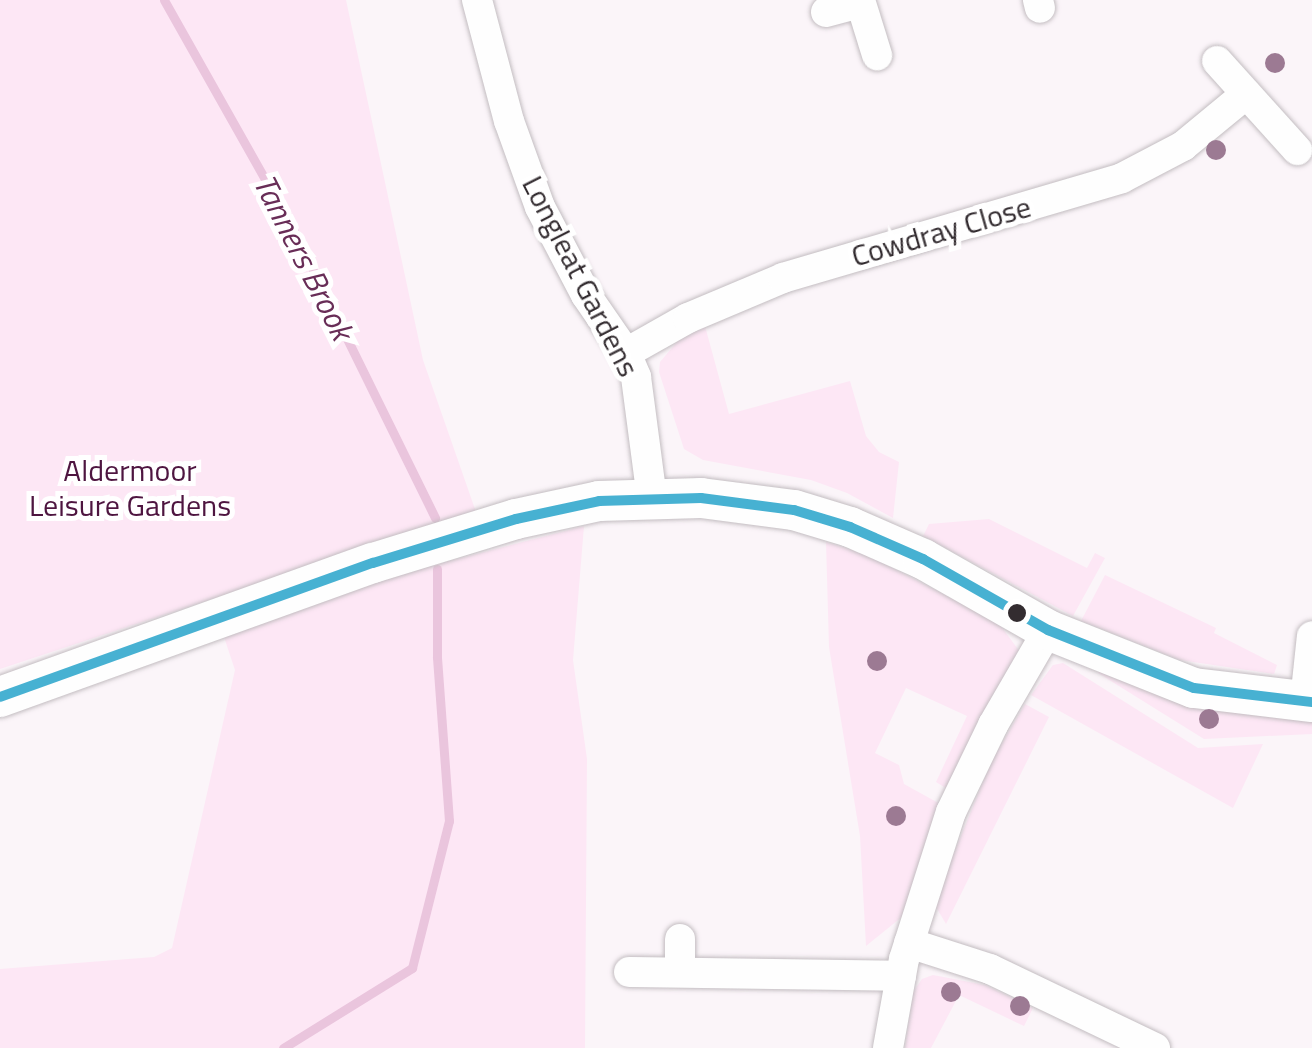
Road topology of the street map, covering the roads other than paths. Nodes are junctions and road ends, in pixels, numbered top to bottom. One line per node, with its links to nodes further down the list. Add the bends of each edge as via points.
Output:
1 (477, 0): 8 (street, Longleat Gardens, via 540,207 586,295)
2 (860, 2): 3 (street); 4 (street)
3 (826, 12)
4 (877, 55)
5 (1216, 61): 6 (street)
6 (1246, 94): 7 (street); 8 (street, Cowdray Close, via 1183,146 1122,178 783,278)
7 (1297, 150)
8 (626, 352): 9 (street, Longleat Gardens, via 642,401)
9 (652, 498): 10 (street, via 725,498 850,528 923,559); 12 (street, via 599,501 444,541)
10 (1048, 630): 13 (street, via 1194,688); 15 (street, via 951,812)
11 (1312, 636): 13 (street)
12 (0, 697)
13 (1308, 702)
14 (680, 939): 17 (street)
15 (909, 943): 18 (street); 20 (street, via 990,969)
16 (629, 972): 17 (street)
17 (680, 972): 18 (street)
18 (901, 976): 19 (street)
19 (888, 1048)
20 (1155, 1048)

